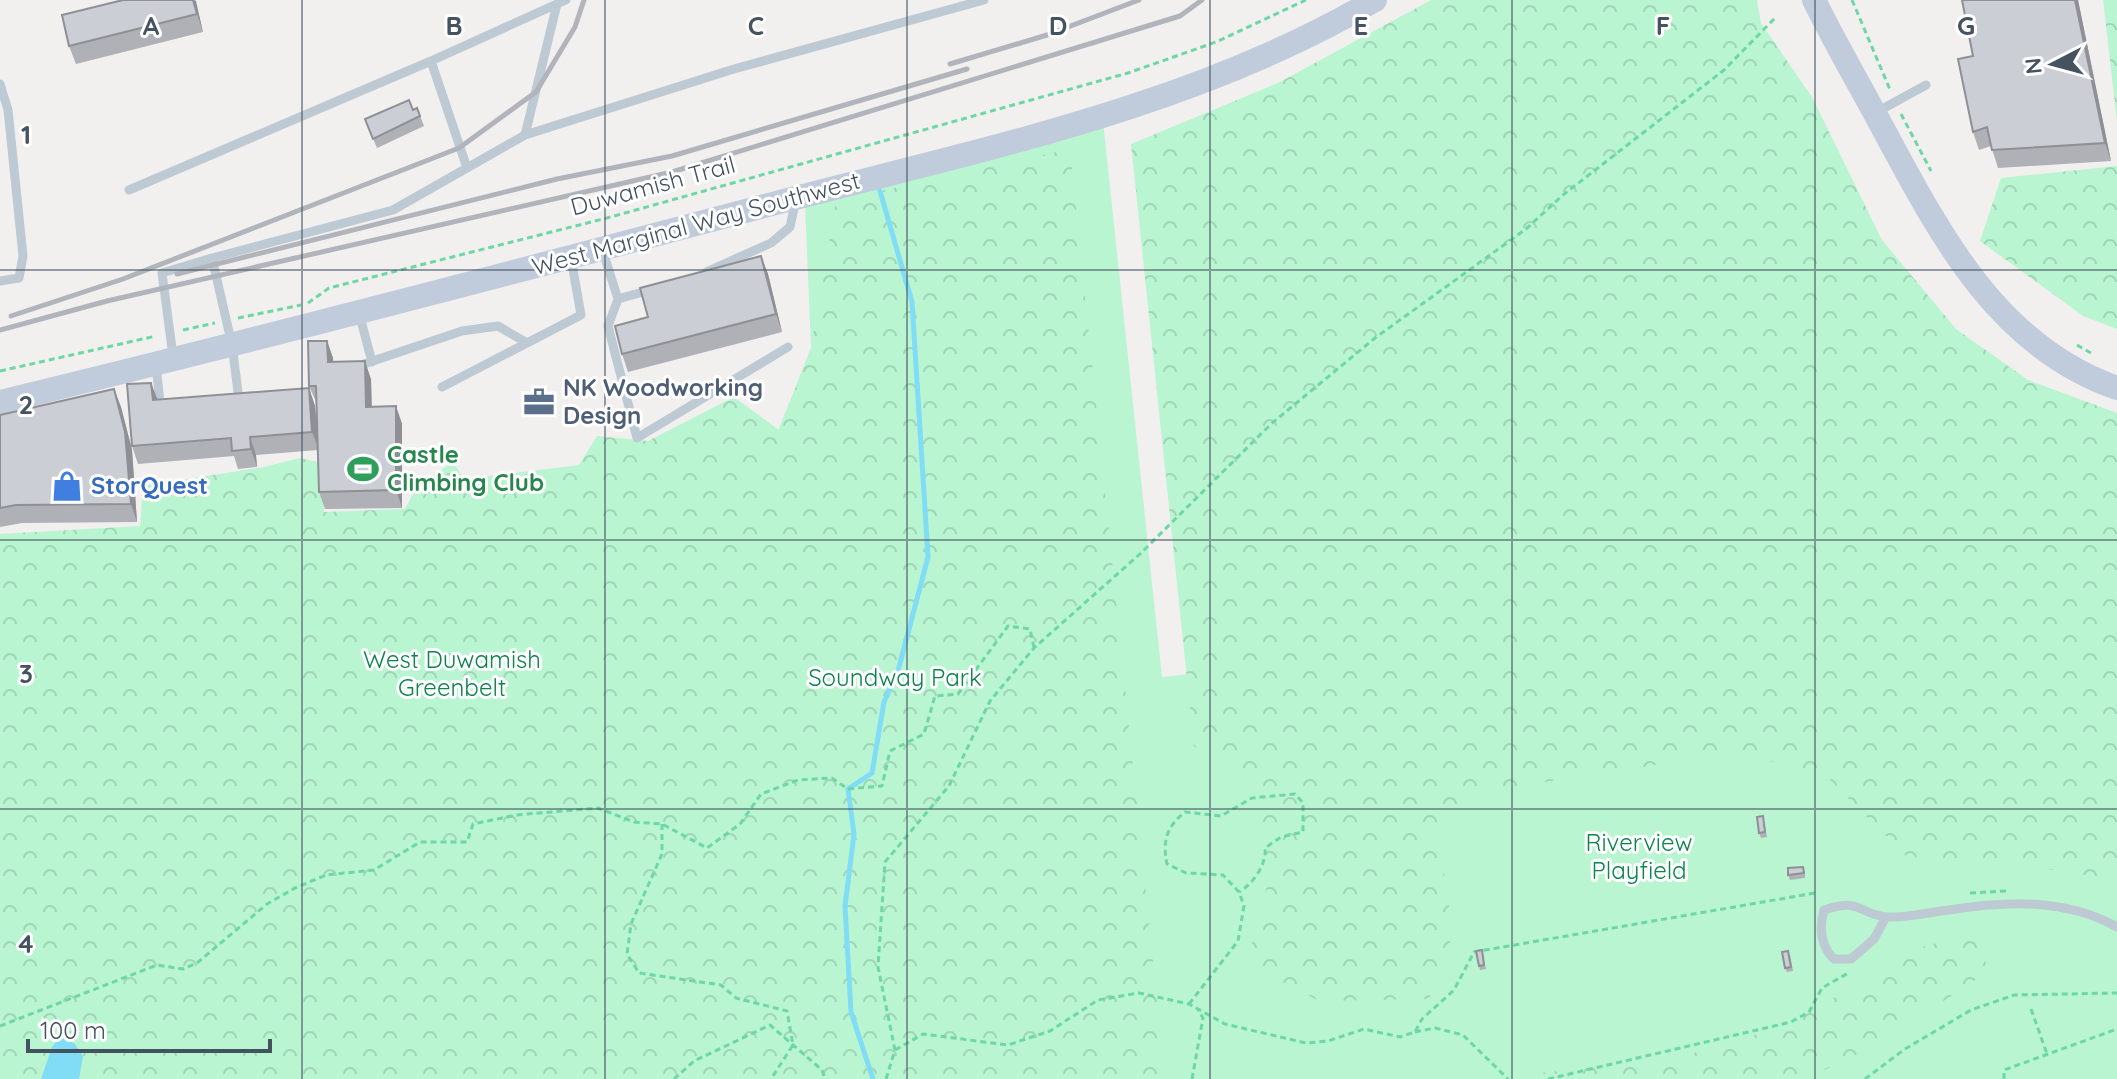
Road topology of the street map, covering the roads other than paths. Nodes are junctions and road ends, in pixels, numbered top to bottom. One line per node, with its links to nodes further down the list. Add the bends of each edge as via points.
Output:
1 (984, 0): 9 (lane, via 734,69)
2 (1375, 0): 12 (main road, West Marginal Way Southwest, via 1274,53 1126,107)
3 (1814, 0): 8 (main road)
4 (561, 2): 5 (lane); 9 (lane)
5 (431, 61): 10 (lane); 11 (lane)
6 (0, 84): 17 (lane, via 8,110 23,256 19,278)
7 (1926, 85): 8 (lane)
8 (1885, 107): 28 (main road, via 1937,230 1977,286 2048,353)
9 (525, 135): 10 (lane)
10 (467, 168): 14 (lane, via 393,210)
11 (129, 190)
12 (796, 197): 13 (main road, West Marginal Way Southwest); 16 (lane, via 790,227 771,243)
13 (602, 248): 15 (main road, West Marginal Way Southwest); 19 (lane)
14 (212, 258): 22 (lane); 24 (lane, via 162,273 169,333)
15 (571, 258): 20 (main road, West Marginal Way Southwest); 21 (lane, via 581,315)
16 (692, 277)
17 (0, 281)
18 (655, 288): 19 (lane)
19 (618, 299): 23 (lane, via 608,326 637,438)
20 (359, 313): 22 (main road, West Marginal Way Southwest); 25 (lane)
21 (527, 343): 25 (lane, via 498,326 462,331); 27 (lane)
22 (232, 345): 24 (main road, West Marginal Way Southwest); 29 (lane)
23 (788, 347)
24 (165, 362): 30 (main road, West Marginal Way Southwest); 31 (lane)
25 (372, 362): 26 (lane)
26 (344, 371)
27 (442, 387)
28 (2117, 388)
29 (238, 392)
30 (0, 402)
31 (160, 402)
32 (1886, 917): 32 (lane, via 1847,903 1824,910 1819,926 1826,951 1834,959 1851,959 1874,939); 33 (lane, via 1994,903 2038,903)
33 (2117, 927)

